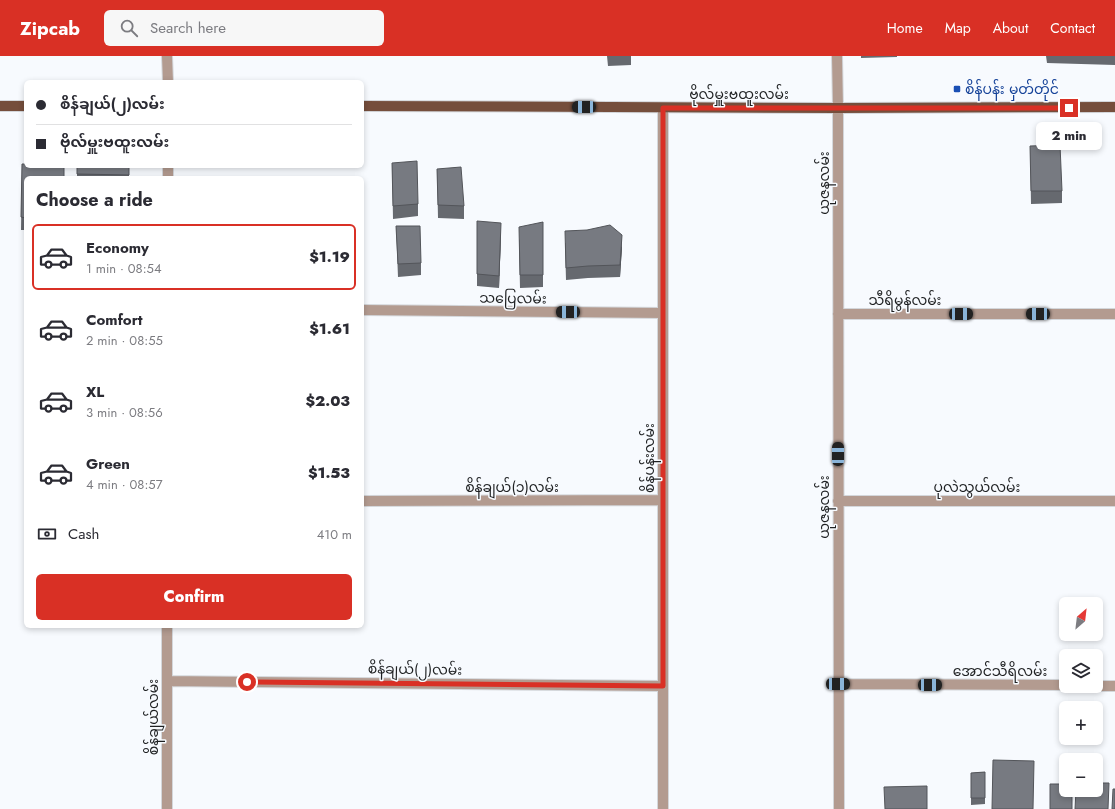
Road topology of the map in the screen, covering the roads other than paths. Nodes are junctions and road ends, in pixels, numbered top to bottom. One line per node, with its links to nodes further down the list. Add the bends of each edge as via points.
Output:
1 (167, 56): 3 (street)
2 (837, 56): 9 (street, ယုဇနလမ်း)
3 (168, 80)
4 (0, 106): 5 (main road)
5 (24, 106)
6 (364, 106): 8 (main road, ဗိုလ်မှူးဗထူးလမ်း)
7 (1115, 107): 9 (main road, ဗိုလ်မှူးဗထူးလမ်း)
8 (663, 108): 9 (main road, ဗိုလ်မှူးဗထူးလမ်း); 11 (street, စိန်ပန်းလမ်း)
9 (838, 108): 12 (street, ယုဇနလမ်း)
10 (364, 310): 11 (street, သပြေလမ်း)
11 (663, 313): 14 (street, စိန်ပန်းလမ်း)
12 (838, 314): 13 (street, သီရိမွန်လမ်း); 16 (street, ယုဇနလမ်း)
13 (1115, 314)
14 (663, 500): 15 (street, စိန်ချယ်(၁)လမ်း); 22 (street, စိန်ပန်းလမ်း)
15 (364, 501)
16 (838, 501): 17 (street, ပုလဲသွယ်လမ်း); 20 (street, ယုဇနလမ်း)
17 (1115, 501)
18 (167, 628): 19 (street, စိန်ချယ်လမ်း)
19 (167, 681): 22 (street, စိန်ချယ်(၂)လမ်း); 25 (street, စိန်ချယ်လမ်း)
20 (838, 684): 21 (street, အောင်သီရိလမ်း); 27 (street, ယုဇနလမ်း)
21 (1059, 685)
22 (663, 686): 26 (street, စိန်ပန်းလမ်း)
23 (1103, 686): 24 (street)
24 (1115, 686)
25 (167, 809)
26 (663, 809)
27 (839, 809)

